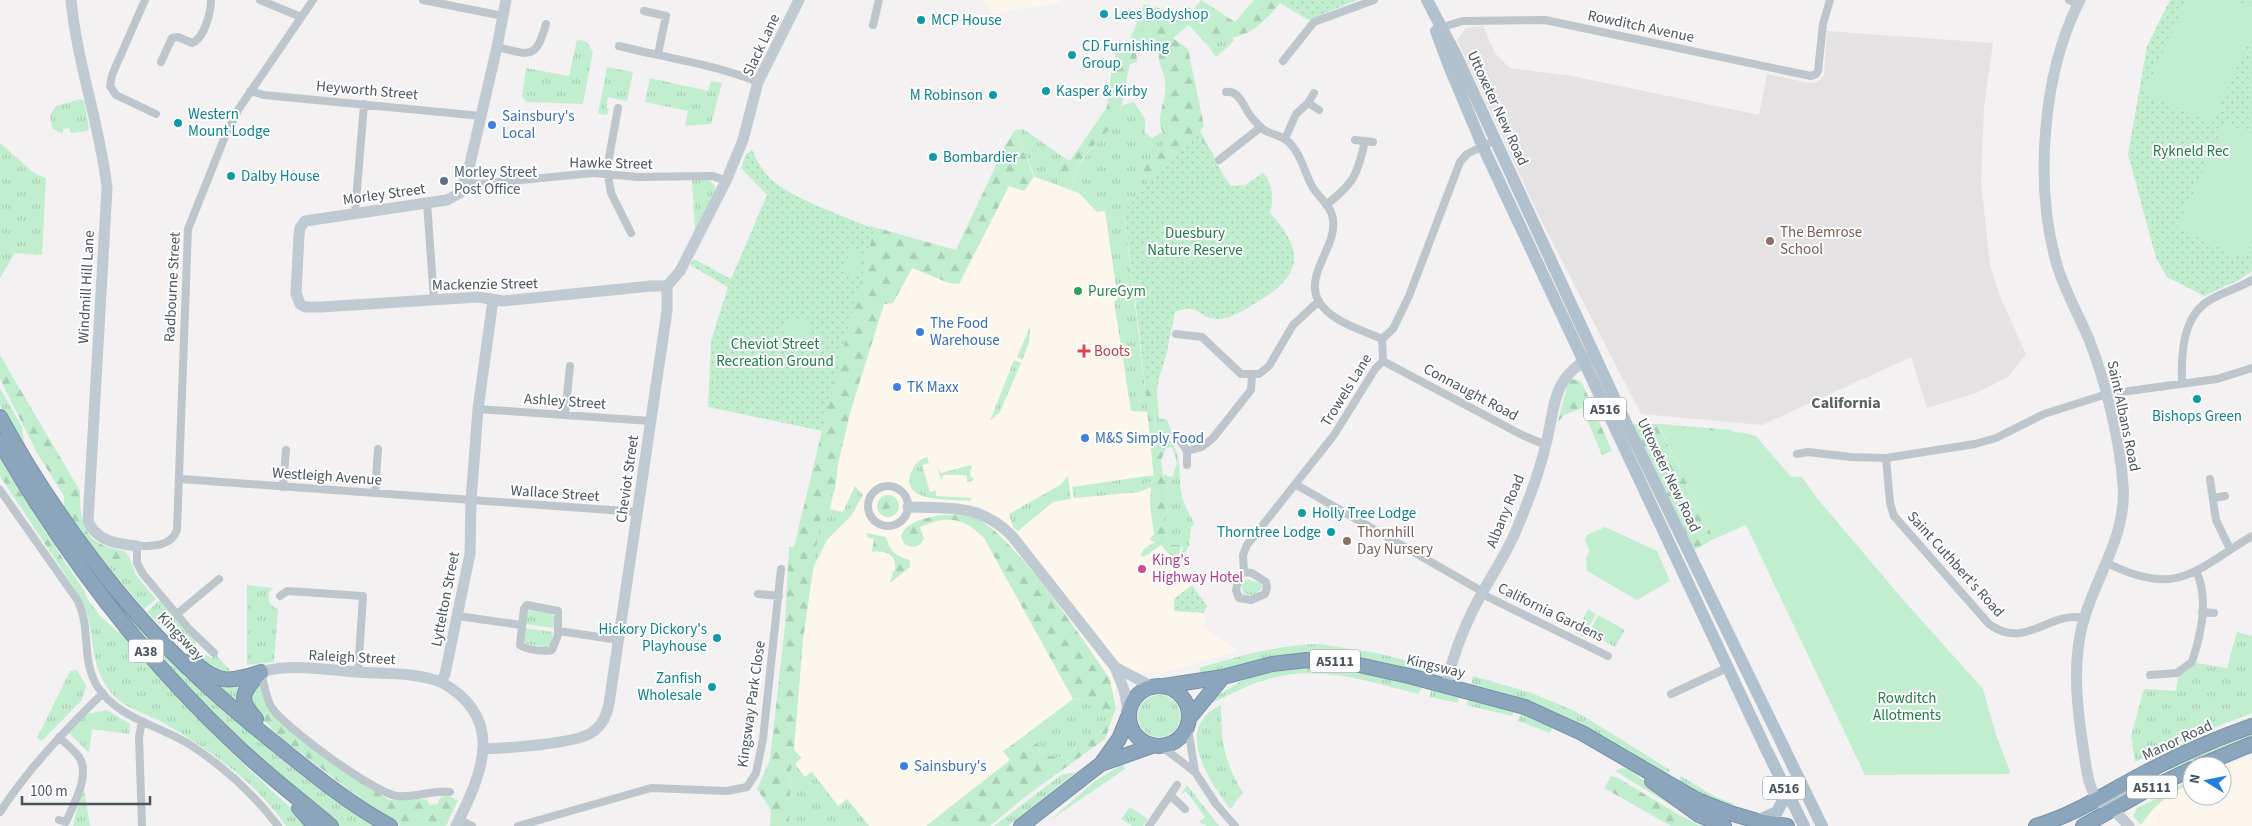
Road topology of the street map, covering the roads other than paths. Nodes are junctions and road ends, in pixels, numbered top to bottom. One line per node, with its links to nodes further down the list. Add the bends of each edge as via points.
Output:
1 (71, 0): 89 (street, Windmill Hill Lane, via 107,188 88,521 100,537)
2 (145, 0): 33 (street, via 110,86 116,95)
3 (211, 0): 24 (street, via 210,11 198,39 192,43 172,38)
4 (260, 0): 16 (street)
5 (313, 0): 16 (street, Radbourne Street)
6 (422, 0): 15 (street)
7 (506, 0): 15 (street, Morley Street)
8 (799, 0): 25 (street, Slack Lane)
9 (879, 0): 18 (street)
10 (1374, 0): 23 (street, via 1314,22)
11 (1427, 0): 19 (main road, Uttoxeter New Road / A516)
12 (1830, 0): 19 (street, Rowditch Avenue, via 1823,24 1818,71 1811,76 1545,20 1463,21)
13 (2076, 2): 63 (street, Saint Albans Road, via 2051,89 2045,149 2047,208 2058,266)
14 (644, 11): 22 (street, via 666,16)
15 (503, 16): 21 (street, Morley Street)
16 (301, 18): 26 (street, Radbourne Street)
17 (546, 24): 21 (street, via 539,45 532,52)
18 (873, 25)
19 (1439, 28): 38 (main road, Uttoxeter New Road / A516); 39 (main road, Uttoxeter New Road / A516, via 1449,66)
20 (619, 46): 22 (street)
21 (498, 47): 34 (street, Morley Street)
22 (658, 54): 25 (street, via 727,70)
23 (1283, 61)
24 (161, 62)
25 (758, 82): 42 (street, Slack Lane, via 745,133)
26 (250, 91): 30 (street, Heyworth Street); 77 (street, Radbourne Street, via 224,139 187,235)
27 (1226, 92): 35 (street, via 1232,91 1238,96)
28 (1314, 93): 29 (street)
29 (1308, 103): 32 (street); 36 (street, via 1296,114)
30 (364, 104): 34 (street, Heyworth Street); 46 (street)
31 (618, 108): 41 (street)
32 (1319, 110)
33 (156, 114)
34 (481, 116): 43 (street, Morley Street)
35 (1261, 127): 36 (street); 40 (street)
36 (1285, 138): 45 (street, via 1296,151 1312,186)
37 (1355, 140): 45 (street, via 1369,142 1354,178 1346,190)
38 (1495, 140): 39 (street, Trowels Lane); 56 (main road, Uttoxeter New Road / A516)
39 (1483, 147): 55 (street, Trowels Lane, via 1467,154 1460,162 1409,296 1393,330); 58 (main road, Uttoxeter New Road / A516)
40 (1219, 160)
41 (608, 174): 42 (street, Hawke Street, via 713,176); 43 (street, Hawke Street, via 479,184); 47 (street, via 614,199)
42 (726, 181): 49 (street, via 686,259)
43 (465, 182): 44 (street, Morley Street, via 460,193 452,199)
44 (427, 203): 46 (street, Morley Street); 50 (street)
45 (1326, 205): 52 (street, via 1333,215 1334,226 1316,280)
46 (355, 213): 53 (street, Morley Street, via 306,221 300,228 296,292)
47 (631, 234)
48 (2252, 280): 62 (street, via 2211,299 2196,312 2184,343)
49 (667, 286): 51 (street, Mackenzie Street); 67 (street, Cheviot Street, via 667,311)
50 (434, 300): 51 (street, Mackenzie Street, via 478,297); 53 (street, Mackenzie Street)
51 (493, 300): 64 (street, Lyttelton Street)
52 (1319, 301): 55 (street, via 1332,314); 61 (street, via 1293,325 1264,371)
53 (302, 306)
54 (1176, 334): 61 (street, via 1202,337 1235,370)
55 (1382, 339): 57 (street, Trowels Lane)
56 (1594, 356): 58 (street, Albany Road); 166 (main road, Uttoxeter New Road / A516)
57 (1383, 362): 70 (street, Connaught Road); 79 (street, Trowels Lane, via 1375,369 1334,435)
58 (1582, 362): 70 (street, Albany Road, via 1571,369 1559,387); 116 (main road, Uttoxeter New Road / A516)
59 (570, 366): 65 (street)
60 (2252, 368): 62 (street, via 2218,379)
61 (1252, 375): 73 (street, via 1251,390 1213,438)
62 (2182, 384): 63 (street)
63 (2107, 394): 75 (street, via 2044,414 1987,441); 91 (street, Saint Albans Road, via 2123,485 2118,530)
64 (478, 409): 65 (street, Ashley Street); 85 (street, Lyttelton Street)
65 (565, 416): 67 (street, Ashley Street)
66 (0, 417): 97 (highway, Kingsway / A38, via 74,535)
67 (650, 421): 87 (street, Cheviot Street)
68 (1178, 436): 73 (street)
69 (0, 442): 140 (highway, A38, via 35,500 99,593 186,696)
70 (1546, 445): 98 (street, Albany Road, via 1514,534)
71 (378, 449): 82 (street)
72 (286, 450): 80 (street)
73 (1188, 451): 76 (street)
74 (1797, 454): 75 (street)
75 (1886, 458): 107 (street, Saint Cuthbert's Road, via 1894,516 1989,624 2003,632 2018,634 2072,617)
76 (1187, 466)
77 (180, 479): 80 (street, Westleigh Avenue); 89 (street, Radbourne Street, via 175,536 165,543)
78 (2210, 479): 84 (street)
79 (1295, 484): 94 (street, Trowels Lane, via 1247,545 1243,555); 98 (street, California Gardens)
80 (284, 487): 82 (street, Westleigh Avenue)
81 (0, 490): 124 (street, via 78,601 84,615 88,664)
82 (375, 493): 85 (street, Westleigh Avenue)
83 (2225, 496): 84 (street)
84 (2213, 498): 90 (street, via 2216,520)
85 (472, 501): 87 (street, Wallace Street); 106 (street, Lyttelton Street, via 470,554)
86 (908, 506): 86 (street, via 900,522 885,526 872,519 868,506 876,490 890,486 904,494); 115 (street, via 966,509 998,524 1016,541)
87 (638, 512): 110 (street, Cheviot Street)
88 (2252, 536): 90 (street)
89 (137, 546): 105 (street, via 139,568)
90 (2230, 549): 93 (street)
91 (2107, 563): 93 (street, via 2157,580 2179,578); 107 (street, Saint Albans Road)
92 (781, 569): 102 (street, Kingsway Park Close)
93 (2196, 571): 103 (street, via 2203,587)
94 (1244, 572): 94 (street, Trowels Lane, via 1266,582 1265,594 1251,600 1239,598 1236,585 1238,576)
95 (219, 578): 96 (street)
96 (207, 589): 100 (street); 105 (street)
97 (120, 592): 117 (highway, via 197,665 213,676 233,680); 135 (highway, Kingsway / A38, via 198,678)
98 (1483, 592): 114 (street, California Gardens); 122 (street, Albany Road, via 1472,611)
99 (758, 594): 102 (street)
100 (213, 596)
101 (280, 596): 118 (street, via 288,591 363,596)
102 (779, 596): 159 (street, Kingsway Park Close, via 759,765 747,787 727,791 651,788)
103 (2202, 612): 104 (street); 119 (street, via 2192,662 2177,673)
104 (2214, 613)
105 (177, 614): 111 (street)
106 (458, 616): 108 (street); 121 (street, Lyttelton Street)
107 (2084, 618): 146 (street, Saint Albans Road, via 2078,655 2080,720 2087,771)
108 (521, 625): 109 (street, via 525,606 542,607 558,611); 109 (street, via 521,647 547,651 554,648)
109 (559, 631): 110 (street)
110 (619, 640): 133 (street, Cheviot Street, via 610,704 596,730 575,740)
111 (206, 646): 112 (street); 113 (street)
112 (200, 652)
113 (214, 653)
114 (1608, 656)
115 (1115, 667): 123 (street); 126 (street)
116 (1727, 668): 125 (street); 143 (main road, Uttoxeter New Road / A516)
117 (261, 672): 118 (street, Raleigh Street, via 290,668); 135 (highway, via 244,693 245,706); 142 (street, via 269,703 277,714 376,787 396,796 433,798 445,791)
118 (358, 672): 121 (street, Raleigh Street, via 414,676)
119 (2150, 675)
120 (1223, 678): 122 (highway, Kingsway / A5111, via 1272,664 1328,661); 123 (highway, Kingsway / A5111); 128 (highway)
121 (441, 682): 133 (street, via 457,692 472,708 482,732)
122 (1446, 685): 136 (highway, Kingsway / A5111, via 1543,714)
123 (1157, 686): 126 (highway, via 1139,692); 128 (highway, via 1180,694 1185,700)
124 (103, 693): 127 (street, via 119,709); 130 (street)
125 (1671, 694)
126 (1128, 713): 132 (highway, via 1135,734 1142,741); 137 (highway, via 1119,739)
127 (142, 721): 153 (street, via 138,737); 154 (street, via 188,744 224,769 245,787)
128 (1189, 722): 132 (highway, via 1175,742); 138 (street)
129 (2252, 726): 146 (highway, Manor Road / A5111, via 2176,757)
130 (58, 737): 149 (street, via 26,774); 150 (street, via 79,758 82,772 66,822)
131 (2252, 744): 134 (highway)
132 (1157, 746): 137 (highway); 138 (street)
133 (484, 749): 152 (street, via 478,779)
134 (2223, 756)
135 (295, 759): 157 (highway, Kingsway / A38, via 367,814)
136 (1629, 761): 151 (highway, Kingsway / A5111, via 1697,800); 163 (highway, Kingsway / A5111, via 1683,805)
137 (1101, 764): 160 (highway)
138 (1195, 772): 162 (street)
139 (2182, 774): 145 (highway, A5111)
140 (270, 777): 155 (highway); 156 (highway, A38)
141 (1176, 786): 144 (street)
142 (450, 792)
143 (1786, 793): 151 (main road, via 1777,812); 165 (main road, Uttoxeter New Road / A516)
144 (1170, 795): 147 (street); 161 (street)
145 (2138, 795): 146 (street, via 2122,794 2101,803); 148 (highway, A5111)
146 (2096, 799): 167 (highway, Manor Road / A5111)
147 (1185, 809)
148 (2114, 810): 170 (highway, A5111); 171 (street)
149 (0, 812)
150 (59, 820)
151 (1757, 821): 164 (highway, Kingsway / A5111)
152 (458, 823): 158 (street)
153 (142, 826)
154 (278, 826)
155 (315, 826)
156 (331, 826)
157 (390, 826)
158 (472, 826)
159 (518, 826)
160 (1020, 826)
161 (1149, 826)
162 (1235, 826)
163 (1724, 826)
164 (1787, 826)
165 (1804, 826)
166 (1822, 826)
167 (2036, 826)
168 (2052, 826): 169 (street)
169 (2056, 826)
170 (2083, 826)
171 (2129, 826)

